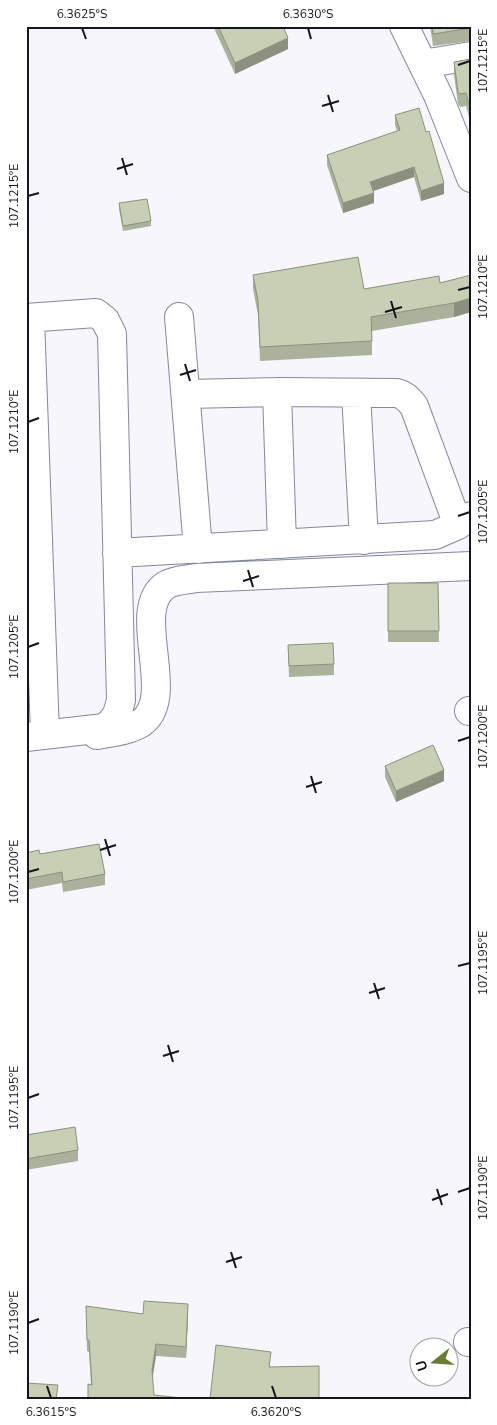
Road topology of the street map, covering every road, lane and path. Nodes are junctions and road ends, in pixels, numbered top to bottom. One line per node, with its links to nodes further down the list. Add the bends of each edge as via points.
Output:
1 (404, 26): 3 (street)
2 (471, 56): 3 (street)
3 (423, 64): 4 (street)
4 (471, 178)
5 (180, 317): 9 (street)
6 (28, 318): 14 (street, via 96,313 109,326 112,334); 16 (street)
7 (277, 392): 8 (street); 9 (street); 12 (street)
8 (356, 393): 10 (street, via 397,393 414,406); 11 (street)
9 (186, 394): 13 (street)
10 (464, 521): 11 (street, via 435,535)
11 (364, 540): 12 (street)
12 (282, 544): 13 (street)
13 (198, 549): 14 (street)
14 (117, 553): 16 (street, via 121,700 117,716 104,728)
15 (471, 566): 16 (street, via 176,581 156,597 151,610 156,690 150,714 128,729)
16 (33, 739)

